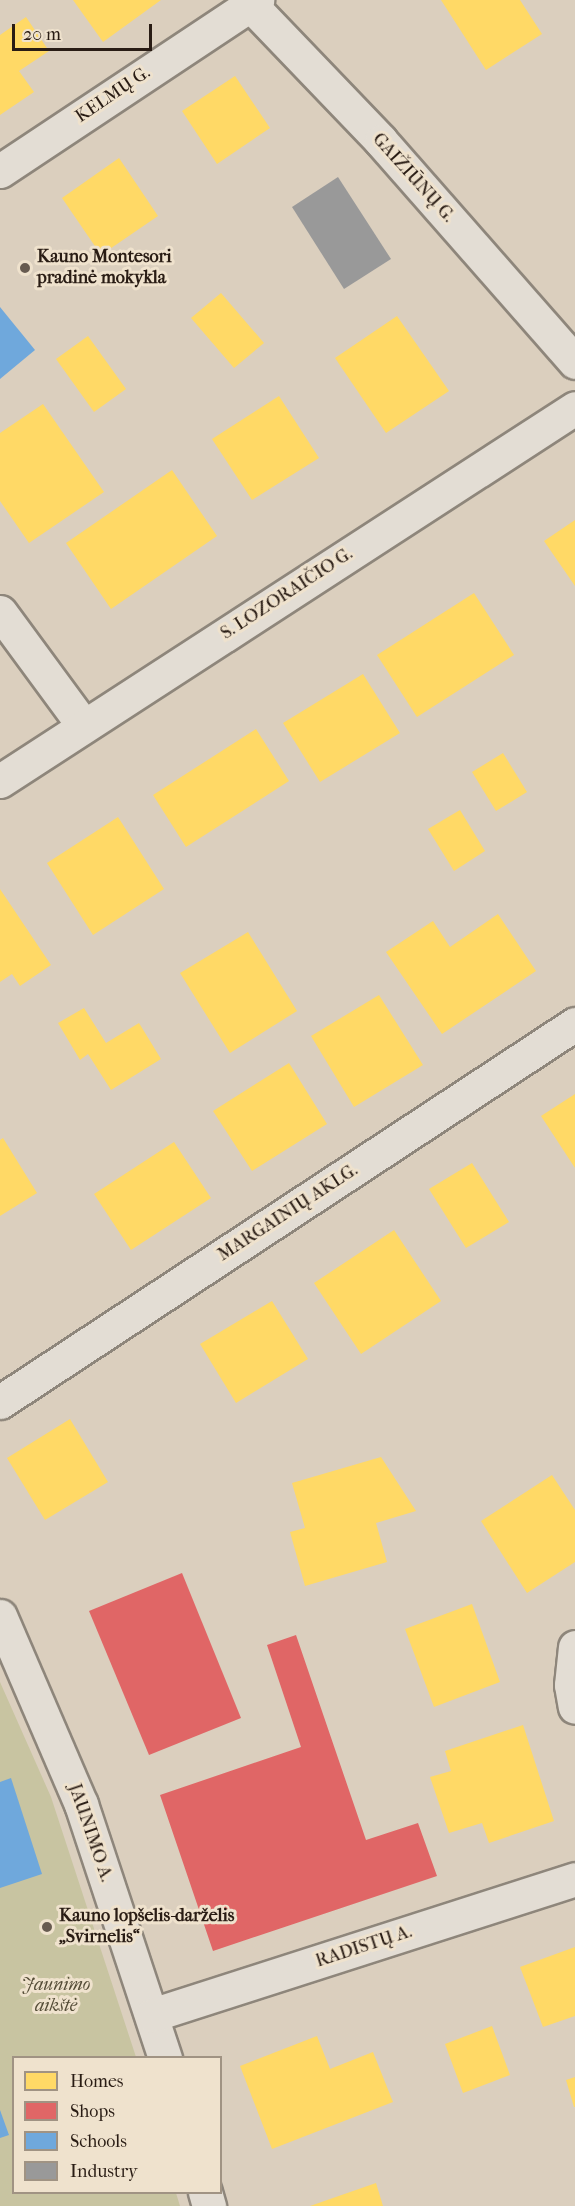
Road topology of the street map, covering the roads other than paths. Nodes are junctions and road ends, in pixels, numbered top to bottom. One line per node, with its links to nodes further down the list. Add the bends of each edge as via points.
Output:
1 (251, 1): 2 (street, KELMŲ G.); 3 (street, GAIŽIŪNŲ G., via 381,141)
2 (0, 171)
3 (575, 362)
4 (575, 408): 6 (street, S. LOZORAIČIO G.)
5 (0, 612): 6 (street)
6 (83, 725): 7 (street, S. LOZORAIČIO G.)
7 (0, 781)
8 (575, 1024): 9 (street, MARGAINIŲ AKLG.)
9 (0, 1402)
10 (0, 1616): 14 (street, JAUNIMO A., via 60,1750)
11 (575, 1647): 12 (street, via 571,1684)
12 (575, 1707)
13 (575, 1879): 14 (street, RADISTŲ A.)
14 (152, 2015): 15 (street, JAUNIMO A.)
15 (164, 2056)

